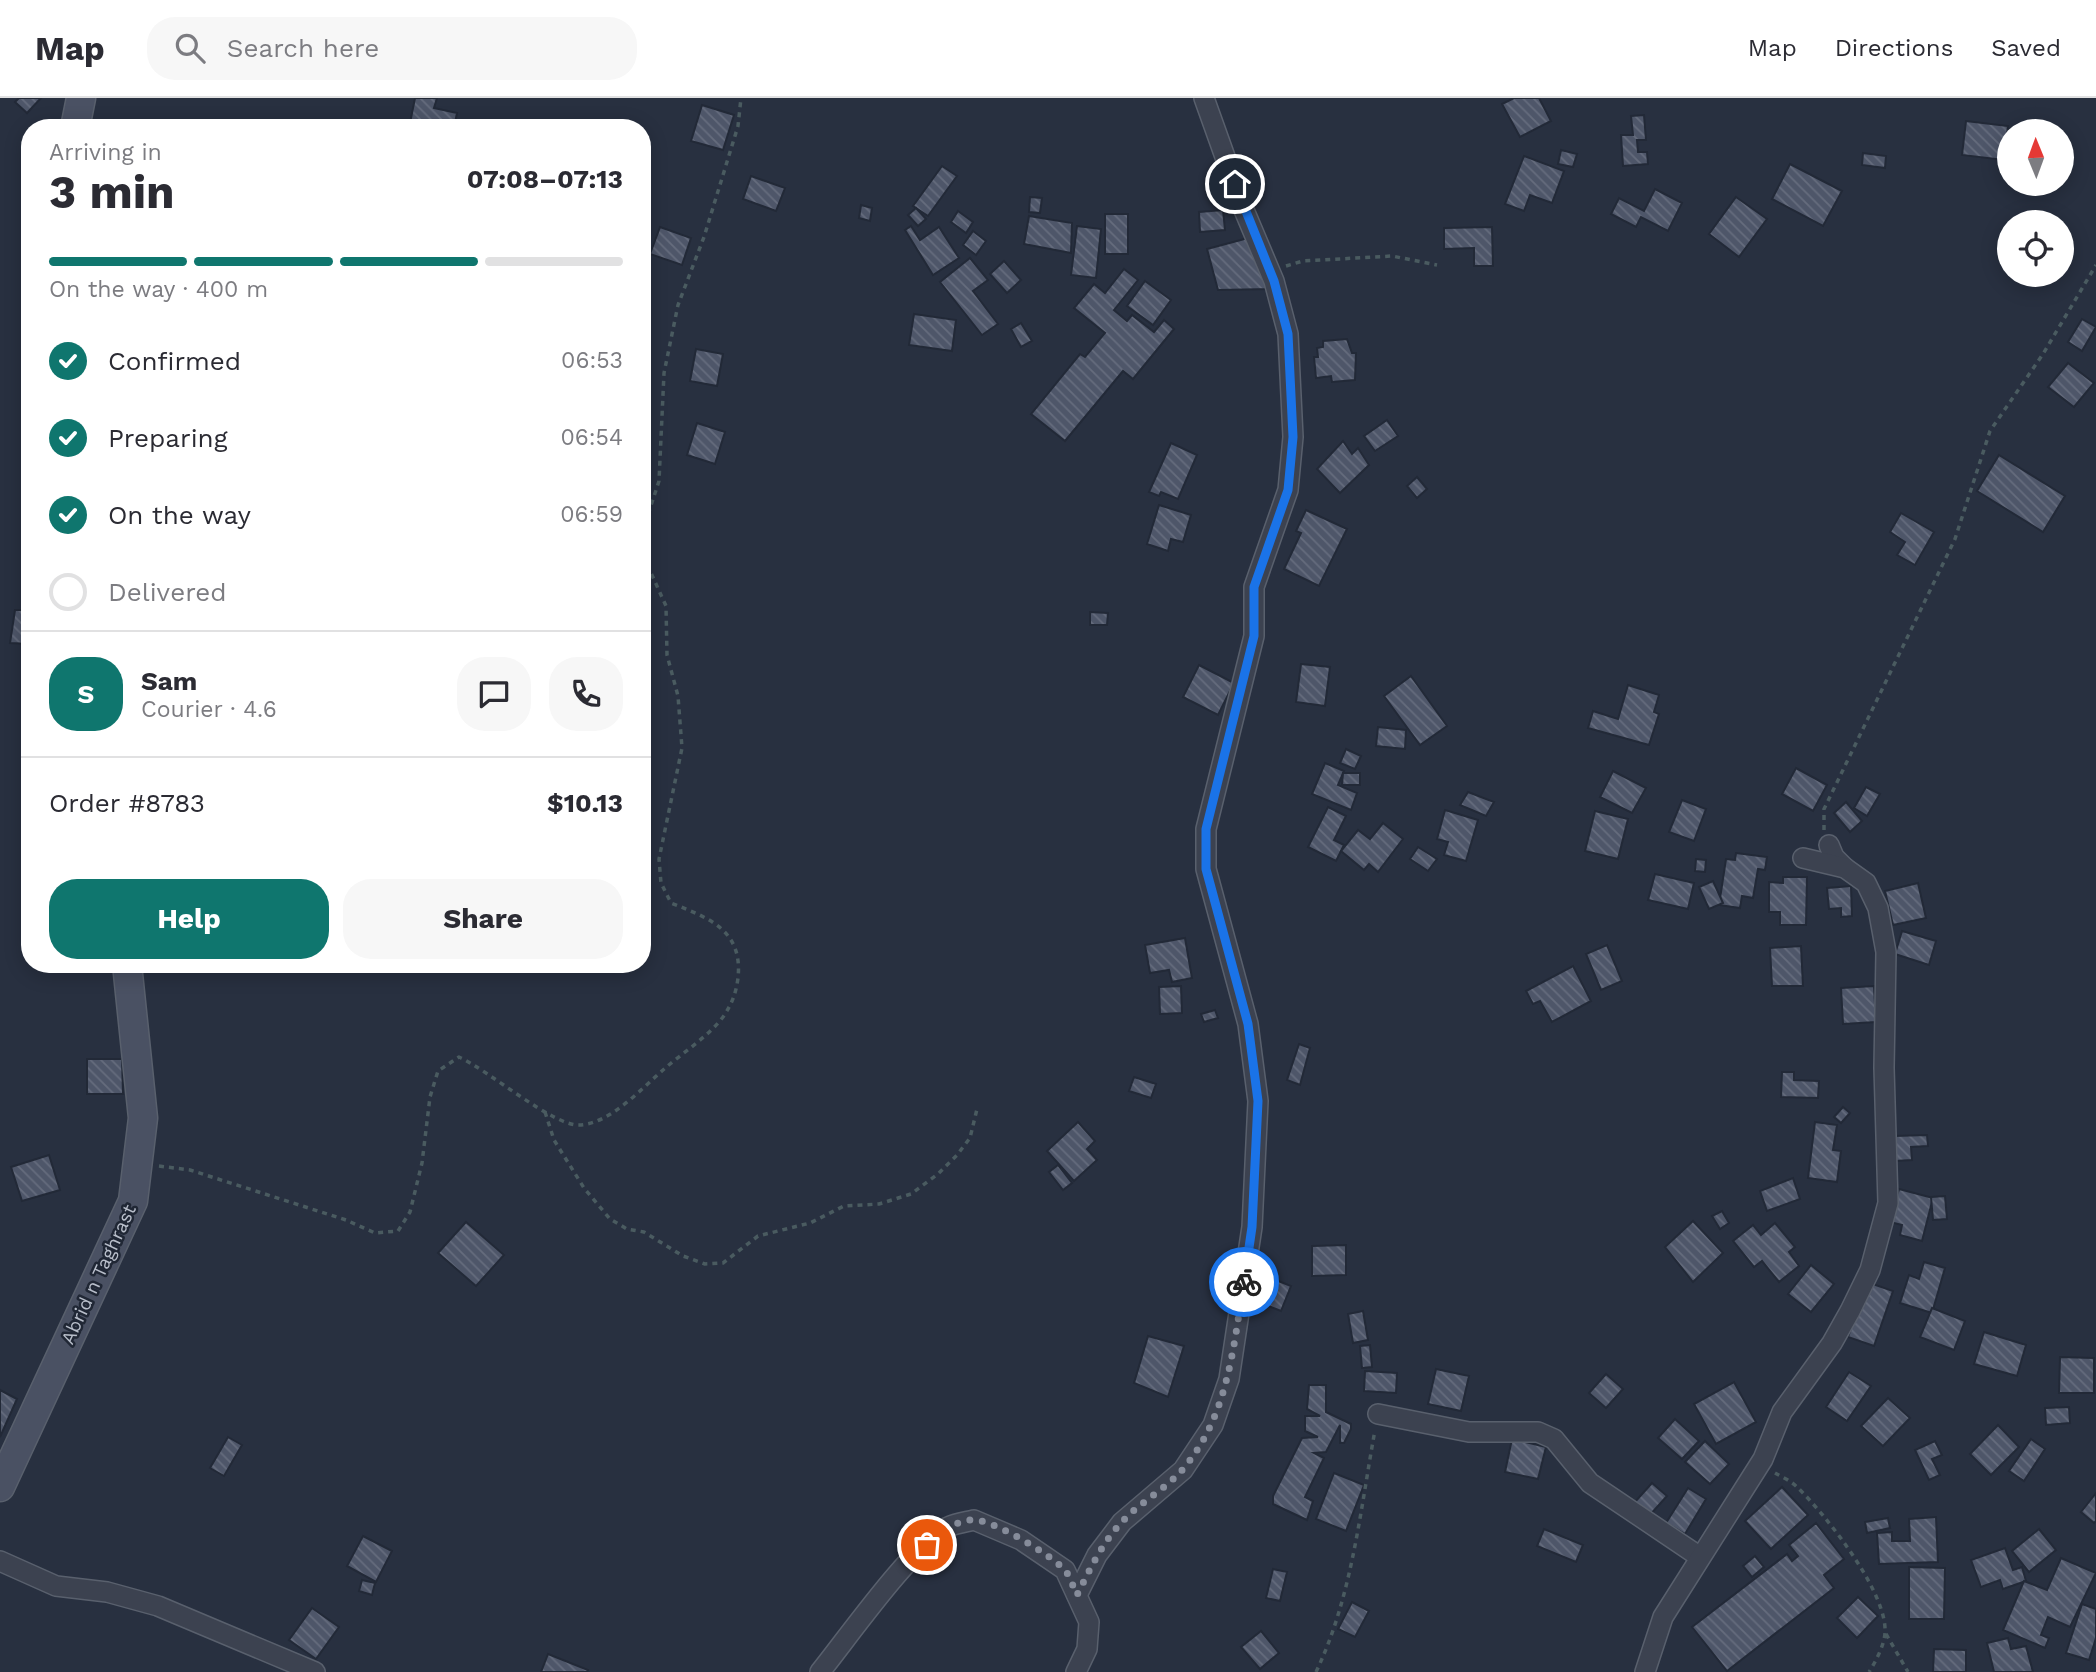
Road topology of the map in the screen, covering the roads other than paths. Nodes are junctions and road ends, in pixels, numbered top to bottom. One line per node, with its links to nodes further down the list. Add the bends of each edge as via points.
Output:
1 (81, 98): 3 (street)
2 (1204, 98): 12 (street, via 1270,271 1288,334 1293,437 1288,490 1254,587 1254,636 1206,829 1206,869 1248,1024 1258,1101 1252,1227 1229,1379 1213,1425 1183,1470 1122,1522 1097,1555)
3 (77, 119)
4 (1829, 845): 6 (street)
5 (1803, 858): 6 (street)
6 (1845, 868): 10 (street, via 1866,883 1878,908 1886,952 1888,1203 1865,1280 1832,1343 1782,1412 1763,1459)
7 (128, 973): 9 (street, Abrid n Taghrast, via 143,1118 133,1201)
8 (1377, 1414): 10 (street, via 1469,1432 1538,1432 1554,1439 1590,1483)
9 (0, 1488)
10 (1700, 1557): 16 (street, via 1663,1617)
11 (0, 1561): 13 (street, via 56,1586 107,1592 158,1606)
12 (1077, 1595): 14 (street, via 1065,1570 1021,1540 974,1520 961,1523 927,1545); 15 (street, via 1088,1622 1087,1649)
13 (315, 1672)
14 (820, 1672)
15 (1076, 1672)
16 (1645, 1672)

